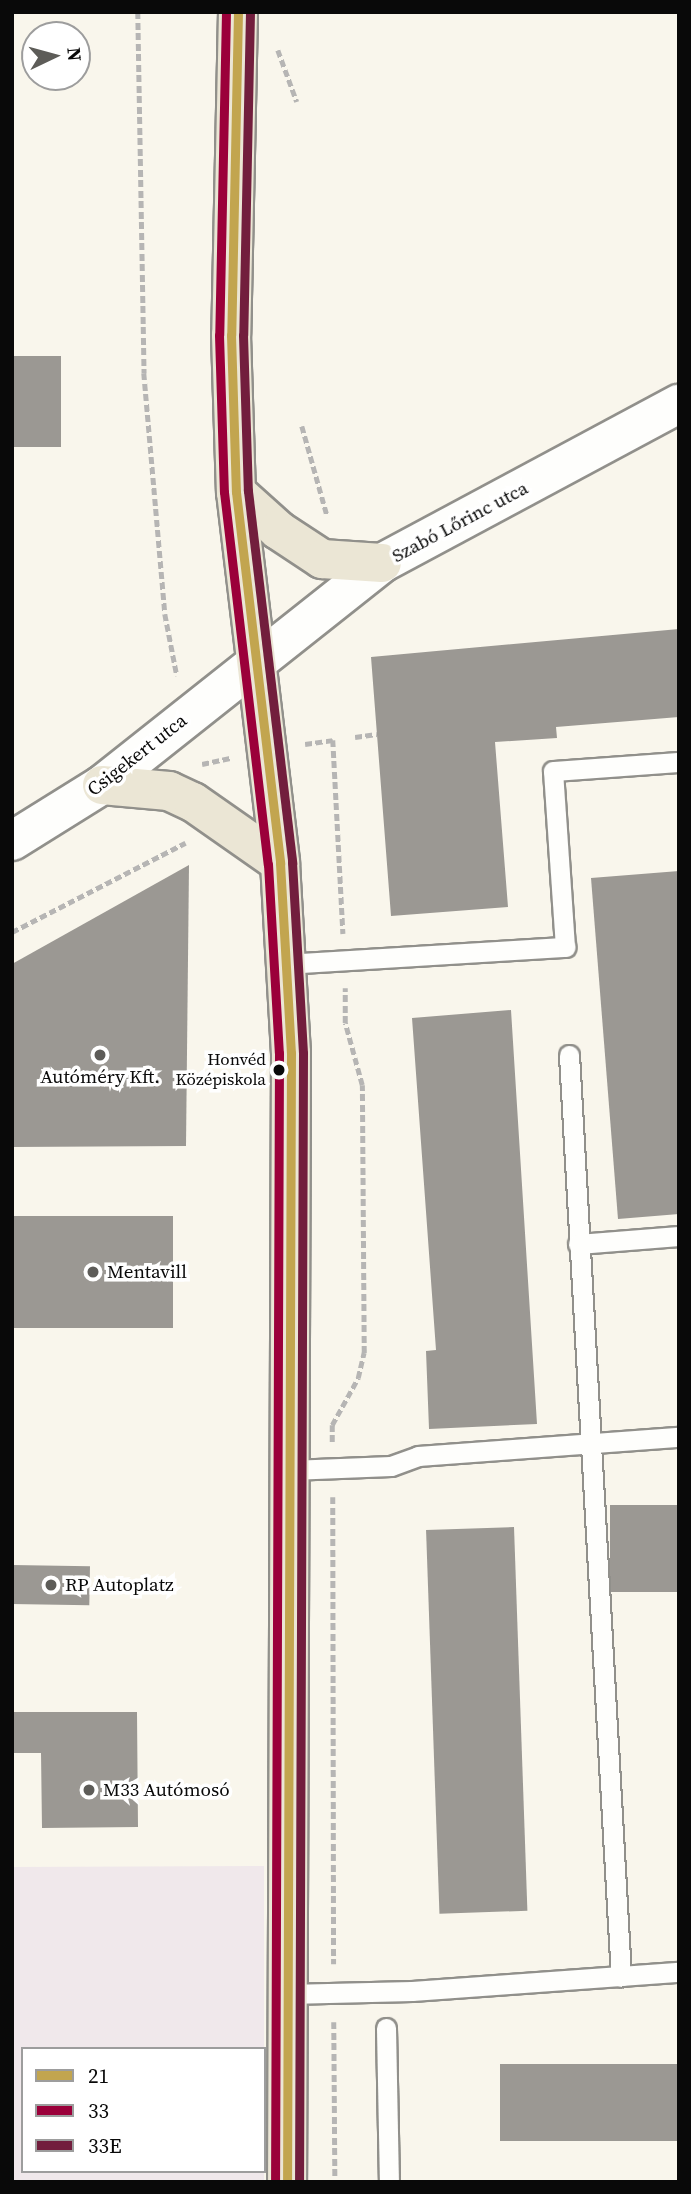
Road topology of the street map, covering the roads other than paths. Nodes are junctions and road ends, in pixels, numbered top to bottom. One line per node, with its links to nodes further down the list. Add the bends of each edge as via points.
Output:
1 (238, 12): 3 (main road, via 231,335)
2 (679, 404): 4 (street, Szabó Lőrinc utca)
3 (236, 492): 4 (main road, via 278,530 321,559); 5 (main road)
4 (382, 563): 5 (street, Szabó Lőrinc utca)
5 (255, 661): 7 (street, Csigekert utca); 9 (main road)
6 (679, 762): 10 (lane, via 553,771 565,947)
7 (103, 785): 8 (street, Csigekert utca); 9 (main road, via 169,792 193,802)
8 (12, 841)
9 (280, 863): 10 (main road)
10 (286, 964): 16 (main road)
11 (569, 1055): 13 (lane)
12 (679, 1236): 13 (lane)
13 (578, 1244): 15 (lane)
14 (679, 1437): 15 (lane)
15 (588, 1443): 16 (lane, via 418,1455 391,1466); 18 (lane)
16 (290, 1470): 19 (main road)
17 (679, 1972): 18 (lane)
18 (621, 1977): 19 (lane)
19 (287, 1994): 21 (main road)
20 (386, 2028): 23 (lane)
21 (276, 2082): 22 (main road)
22 (287, 2182)
23 (388, 2182)

